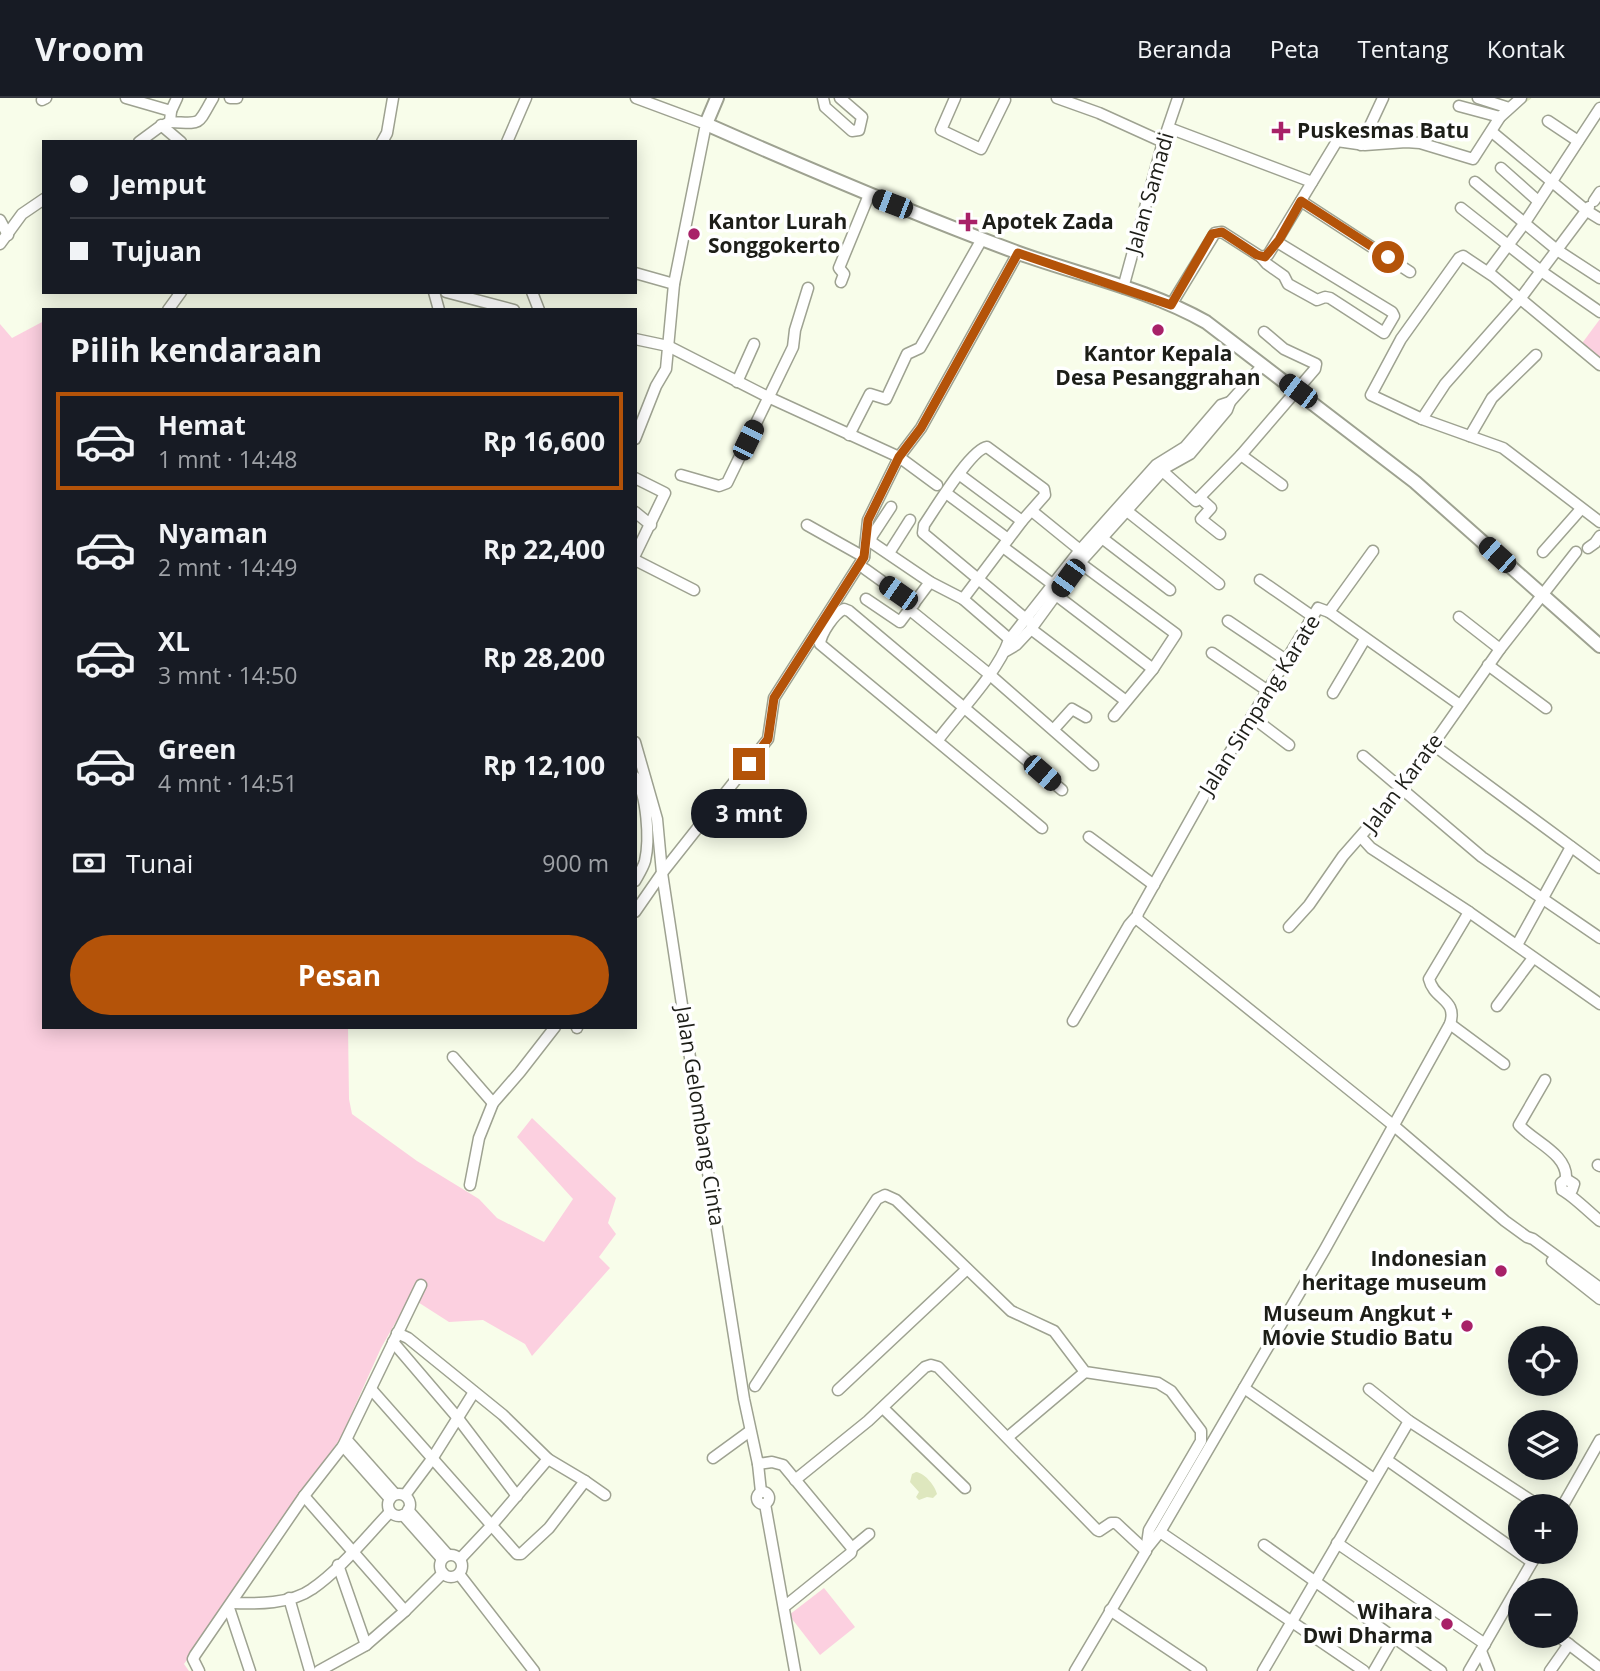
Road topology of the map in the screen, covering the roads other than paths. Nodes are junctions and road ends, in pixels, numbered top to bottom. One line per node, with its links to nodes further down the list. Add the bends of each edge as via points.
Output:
1 (126, 98): 22 (street)
2 (177, 98): 22 (street)
3 (214, 98): 25 (street, via 195,124)
4 (230, 98): 5 (street)
5 (236, 98)
6 (393, 98): 31 (street)
7 (526, 98): 32 (street)
8 (636, 98): 26 (street)
9 (717, 98): 26 (main road)
10 (823, 98): 11 (street, via 825,107 844,125 859,130 862,117)
11 (839, 98)
12 (955, 98): 18 (street, via 941,130 981,149)
13 (1058, 98): 34 (street)
14 (1178, 98): 27 (street, Jalan Samadi)
15 (1383, 98): 35 (street)
16 (1478, 98): 20 (street)
17 (1521, 98): 20 (street)
18 (1005, 100)
19 (1459, 106): 23 (street)
20 (1509, 108): 23 (street)
21 (1600, 108): 33 (street)
22 (171, 111): 25 (street)
23 (1500, 117): 28 (street)
24 (1548, 121): 33 (street)
25 (166, 124): 29 (street); 30 (street)
26 (706, 124): 40 (main road); 63 (street)
27 (1169, 128): 34 (street, Jalan Samadi); 38 (street)
28 (1492, 132): 35 (street, via 1473,159 1420,143); 37 (street)
29 (142, 140)
30 (179, 140)
31 (383, 140)
32 (508, 140)
33 (1578, 141): 37 (street)
34 (1163, 142): 65 (street, Jalan Samadi)
35 (1361, 145): 38 (street, via 1335,143)
36 (1501, 168): 43 (street)
37 (1552, 181): 43 (street); 44 (street)
38 (1312, 182): 42 (street)
39 (1475, 182): 48 (street)
40 (869, 195): 50 (main road); 62 (street, via 839,268 844,274)
41 (42, 200): 49 (street, via 22,214)
42 (1301, 201): 51 (street); 58 (street)
43 (1538, 201): 48 (street)
44 (1593, 203): 46 (street); 54 (street)
45 (1461, 208): 53 (street)
46 (1600, 219)
47 (0, 220): 49 (street)
48 (1524, 224): 53 (street); 54 (street)
49 (8, 235): 52 (street)
50 (982, 239): 55 (main road); 83 (street, via 920,348 907,354 886,399 870,394)
51 (1277, 242): 56 (street); 56 (street, via 1392,312 1384,333 1330,298 1317,300 1290,285)
52 (0, 244)
53 (1508, 245): 57 (street); 59 (street)
54 (1557, 250): 57 (street); 61 (street)
55 (1018, 253): 65 (main road); 86 (street, via 921,428)
56 (1261, 257): 68 (street, via 1222,232 1215,233)
57 (1541, 271): 67 (street); 70 (street)
58 (1410, 272)
59 (1489, 272): 67 (street); 82 (street, via 1466,256 1459,258 1401,339 1371,395)
60 (637, 274): 63 (street)
61 (1600, 278)
62 (841, 282)
63 (674, 284): 74 (street)
64 (808, 288): 80 (street, via 794,345)
65 (1123, 288): 68 (main road)
66 (454, 294): 69 (street)
67 (1520, 299): 77 (street); 82 (street, via 1445,384)
68 (1171, 305): 76 (main road, via 1206,322)
69 (506, 308)
70 (1600, 312)
71 (1264, 332): 79 (street, via 1317,366)
72 (637, 339): 74 (street)
73 (754, 344): 78 (street)
74 (668, 346): 78 (street); 81 (street, via 666,369)
75 (1536, 355): 84 (street, via 1492,398)
76 (1264, 365): 79 (main road); 87 (street)
77 (1600, 365)
78 (737, 382): 80 (street)
79 (1298, 391): 85 (street); 127 (main road, via 1415,482)
80 (768, 397): 83 (street); 88 (street, via 725,485)
81 (639, 415)
82 (1422, 419): 84 (street)
83 (849, 435): 86 (street)
84 (1470, 436): 96 (street, via 1503,448)
85 (1241, 455): 92 (street); 94 (street)
86 (899, 457): 91 (street); 116 (street, via 868,520)
87 (1159, 468): 94 (street, via 1196,501); 97 (street); 105 (street)
88 (681, 475)
89 (960, 475): 93 (street); 98 (street, via 980,449 987,447 1044,489 1045,495); 101 (street)
90 (637, 479): 103 (street, via 665,492)
91 (937, 485)
92 (1282, 485)
93 (946, 493): 108 (street); 120 (street, via 923,531)
94 (1200, 498): 106 (street, via 1211,508 1201,519)
95 (891, 507): 114 (street, via 871,540)
96 (1580, 509): 102 (street); 112 (street)
97 (1127, 511): 105 (street); 123 (street)
98 (1032, 512): 101 (street); 110 (street)
99 (637, 514): 103 (street)
100 (910, 520): 114 (street)
101 (1022, 521): 108 (street)
102 (1600, 523)
103 (651, 525): 115 (street)
104 (807, 525): 116 (street)
105 (1102, 534): 110 (street); 118 (street); 126 (street)
106 (1220, 534)
107 (1600, 536): 109 (street)
108 (1005, 543): 120 (street); 125 (street)
109 (1588, 548)
110 (1080, 550): 125 (street)
111 (1373, 551): 131 (street)
112 (1544, 552)
113 (1576, 552): 127 (street, Jalan Karate)
114 (889, 553): 122 (street)
115 (637, 554)
116 (864, 557): 169 (street, via 774,698 768,739)
117 (637, 559): 124 (street)
118 (1080, 563): 125 (street); 143 (street, via 1175,634)
119 (865, 569): 130 (street)
120 (979, 579): 129 (street); 135 (street)
121 (1261, 580): 132 (street)
122 (930, 582): 129 (street); 130 (street)
123 (1219, 584)
124 (694, 590)
125 (1054, 590): 135 (street); 143 (street)
126 (1170, 590)
127 (1541, 595): 138 (main road); 139 (street, Jalan Karate)
128 (866, 599): 130 (street, via 900,622)
129 (963, 599): 137 (street)
130 (912, 607): 144 (street)
131 (1329, 612): 132 (street, Jalan Simpang Karate, via 1318,608); 136 (street, Jalan Simpang Karate)
132 (1312, 616): 141 (street, Jalan Simpang Karate)
133 (1460, 617): 139 (street)
134 (1228, 621): 141 (street)
135 (1030, 624): 137 (street); 147 (street)
136 (1365, 639): 146 (street); 148 (street, Jalan Simpang Karate)
137 (1013, 642): 144 (street)
138 (1600, 646)
139 (1500, 649): 142 (street, Jalan Karate)
140 (1212, 653): 145 (street)
141 (1286, 660): 145 (street, Jalan Simpang Karate)
142 (1488, 665): 148 (street, Jalan Karate); 150 (street)
143 (1153, 669): 147 (street)
144 (989, 674): 149 (street); 154 (street)
145 (1268, 691): 153 (street, Jalan Simpang Karate)
146 (1333, 693)
147 (1126, 701): 151 (street)
148 (1460, 705): 156 (street, Jalan Karate)
149 (964, 706): 155 (street); 155 (street, via 849,611 839,611 820,644); 162 (street)
150 (1546, 708)
151 (1114, 716)
152 (1086, 717): 154 (street, via 1072,709)
153 (1252, 718): 157 (street); 171 (street, Jalan Simpang Karate)
154 (1054, 729): 160 (street)
155 (938, 740): 164 (street)
156 (1432, 744): 163 (street, Jalan Karate); 167 (street)
157 (1289, 745)
158 (637, 749): 169 (street, Jalan Gelombang Cinta, via 657,819)
159 (1363, 756): 163 (street)
160 (1094, 765)
161 (637, 780): 170 (street, via 647,825 646,858)
162 (1062, 790)
163 (1401, 790): 166 (street, Jalan Karate); 172 (street, via 1482,858)
164 (1042, 828)
165 (1089, 837): 171 (street)
166 (1361, 837): 174 (street, Jalan Karate); 176 (street)
167 (1572, 847): 168 (street); 172 (street)
168 (1600, 868)
169 (662, 873): 173 (street); 208 (street, Jalan Gelombang Cinta)
170 (637, 877)
171 (1154, 885): 175 (street, Jalan Simpang Karate)
172 (1543, 900): 177 (street); 178 (street)
173 (637, 909)
174 (1469, 912): 178 (street, Jalan Karate); 183 (street, via 1429,979 1451,1006)
175 (1137, 915): 182 (street, Jalan Simpang Karate); 189 (street, via 1138,921)
176 (1289, 927)
177 (1600, 938)
178 (1517, 946): 179 (street, Jalan Karate)
179 (1533, 958): 180 (street, Jalan Karate); 181 (street)
180 (1600, 1004)
181 (1497, 1006)
182 (1073, 1021)
183 (1450, 1024): 186 (street); 189 (street)
184 (553, 1029): 188 (street)
185 (453, 1056): 188 (street)
186 (1504, 1064)
187 (1545, 1080): 191 (street, via 1519,1125 1562,1160 1567,1171 1560,1185 1563,1191)
188 (493, 1102): 190 (street, via 479,1138)
189 (1393, 1125): 192 (street); 200 (street)
190 (470, 1185)
191 (1600, 1221)
192 (1527, 1237): 195 (street); 196 (street)
193 (967, 1269): 198 (street, via 1011,1311 1054,1331); 199 (street, via 896,1200 880,1196); 203 (street)
194 (421, 1285): 197 (street)
195 (1600, 1288)
196 (1600, 1299)
197 (395, 1337): 201 (street); 204 (street, via 411,1340); 206 (street)
198 (1084, 1372): 209 (street); 236 (street, via 1165,1386 1201,1432 1199,1445 1149,1530)
199 (755, 1386)
200 (1244, 1388): 217 (street); 230 (street)
201 (371, 1389): 211 (street); 213 (street)
202 (1369, 1389): 207 (street)
203 (838, 1390)
204 (474, 1392): 206 (street); 214 (street)
205 (883, 1408): 209 (street, via 925,1367 933,1365); 218 (street); 220 (street)
206 (457, 1417): 213 (street); 226 (street)
207 (1409, 1421): 215 (street); 221 (street)
208 (750, 1431): 212 (street); 216 (street, Jalan Gelombang Cinta)
209 (1008, 1437): 236 (street, via 1097,1530 1116,1523)
210 (1600, 1440): 222 (street)
211 (345, 1443): 224 (street); 225 (street)
212 (713, 1458)
213 (432, 1459): 225 (street); 229 (street)
214 (548, 1459): 219 (street); 226 (street)
215 (1387, 1460): 217 (street); 232 (street)
216 (758, 1464): 218 (street, via 778,1463); 247 (street, Jalan Gelombang Cinta, via 761,1492 769,1496 765,1504)
217 (1374, 1479): 233 (street)
218 (795, 1480): 235 (street)
219 (585, 1482): 223 (street); 229 (street, via 522,1555)
220 (965, 1488)
221 (1521, 1494)
222 (1569, 1494)
223 (605, 1495)
224 (304, 1496): 237 (street); 246 (street)
225 (396, 1496): 227 (street, via 388,1505); 228 (street, via 410,1504)
226 (517, 1496): 229 (street)
227 (390, 1512): 228 (street); 237 (street)
228 (406, 1513): 238 (street)
229 (491, 1526): 239 (street)
230 (1160, 1532): 236 (street); 250 (street)
231 (869, 1534): 235 (street)
232 (1508, 1539)
233 (1337, 1543): 243 (street); 253 (street)
234 (1264, 1545): 243 (street)
235 (852, 1548): 247 (street)
236 (1147, 1549): 248 (street)
237 (352, 1550): 240 (street); 249 (street)
238 (445, 1557): 239 (street); 241 (street, via 440,1568)
239 (460, 1559): 242 (street)
240 (338, 1565): 244 (street, via 313,1588); 252 (street)
241 (443, 1573): 242 (street, via 449,1577); 249 (street)
242 (459, 1574): 262 (street)
243 (1315, 1581): 250 (street); 251 (street)
244 (289, 1598): 246 (street); 260 (street)
245 (1508, 1605): 253 (street)
246 (230, 1606): 258 (street, via 194,1655); 259 (street)
247 (784, 1607): 263 (street)
248 (1110, 1609): 256 (street); 264 (street)
249 (405, 1611): 252 (street)
250 (1292, 1623): 266 (street); 267 (street)
251 (1394, 1638): 268 (street); 269 (street)
252 (366, 1645): 261 (street)
253 (1483, 1647): 270 (street); 271 (street)
254 (1566, 1648): 272 (street)
255 (1574, 1648): 257 (street)
256 (1188, 1667): 265 (street)
257 (1600, 1668)
258 (199, 1671)
259 (250, 1671)
260 (310, 1671)
261 (319, 1671)
262 (534, 1671)
263 (795, 1671)
264 (1075, 1671)
265 (1201, 1671)
266 (1264, 1671)
267 (1364, 1671)
268 (1374, 1671)
269 (1441, 1671)
270 (1469, 1671)
271 (1489, 1671)
272 (1550, 1671)

